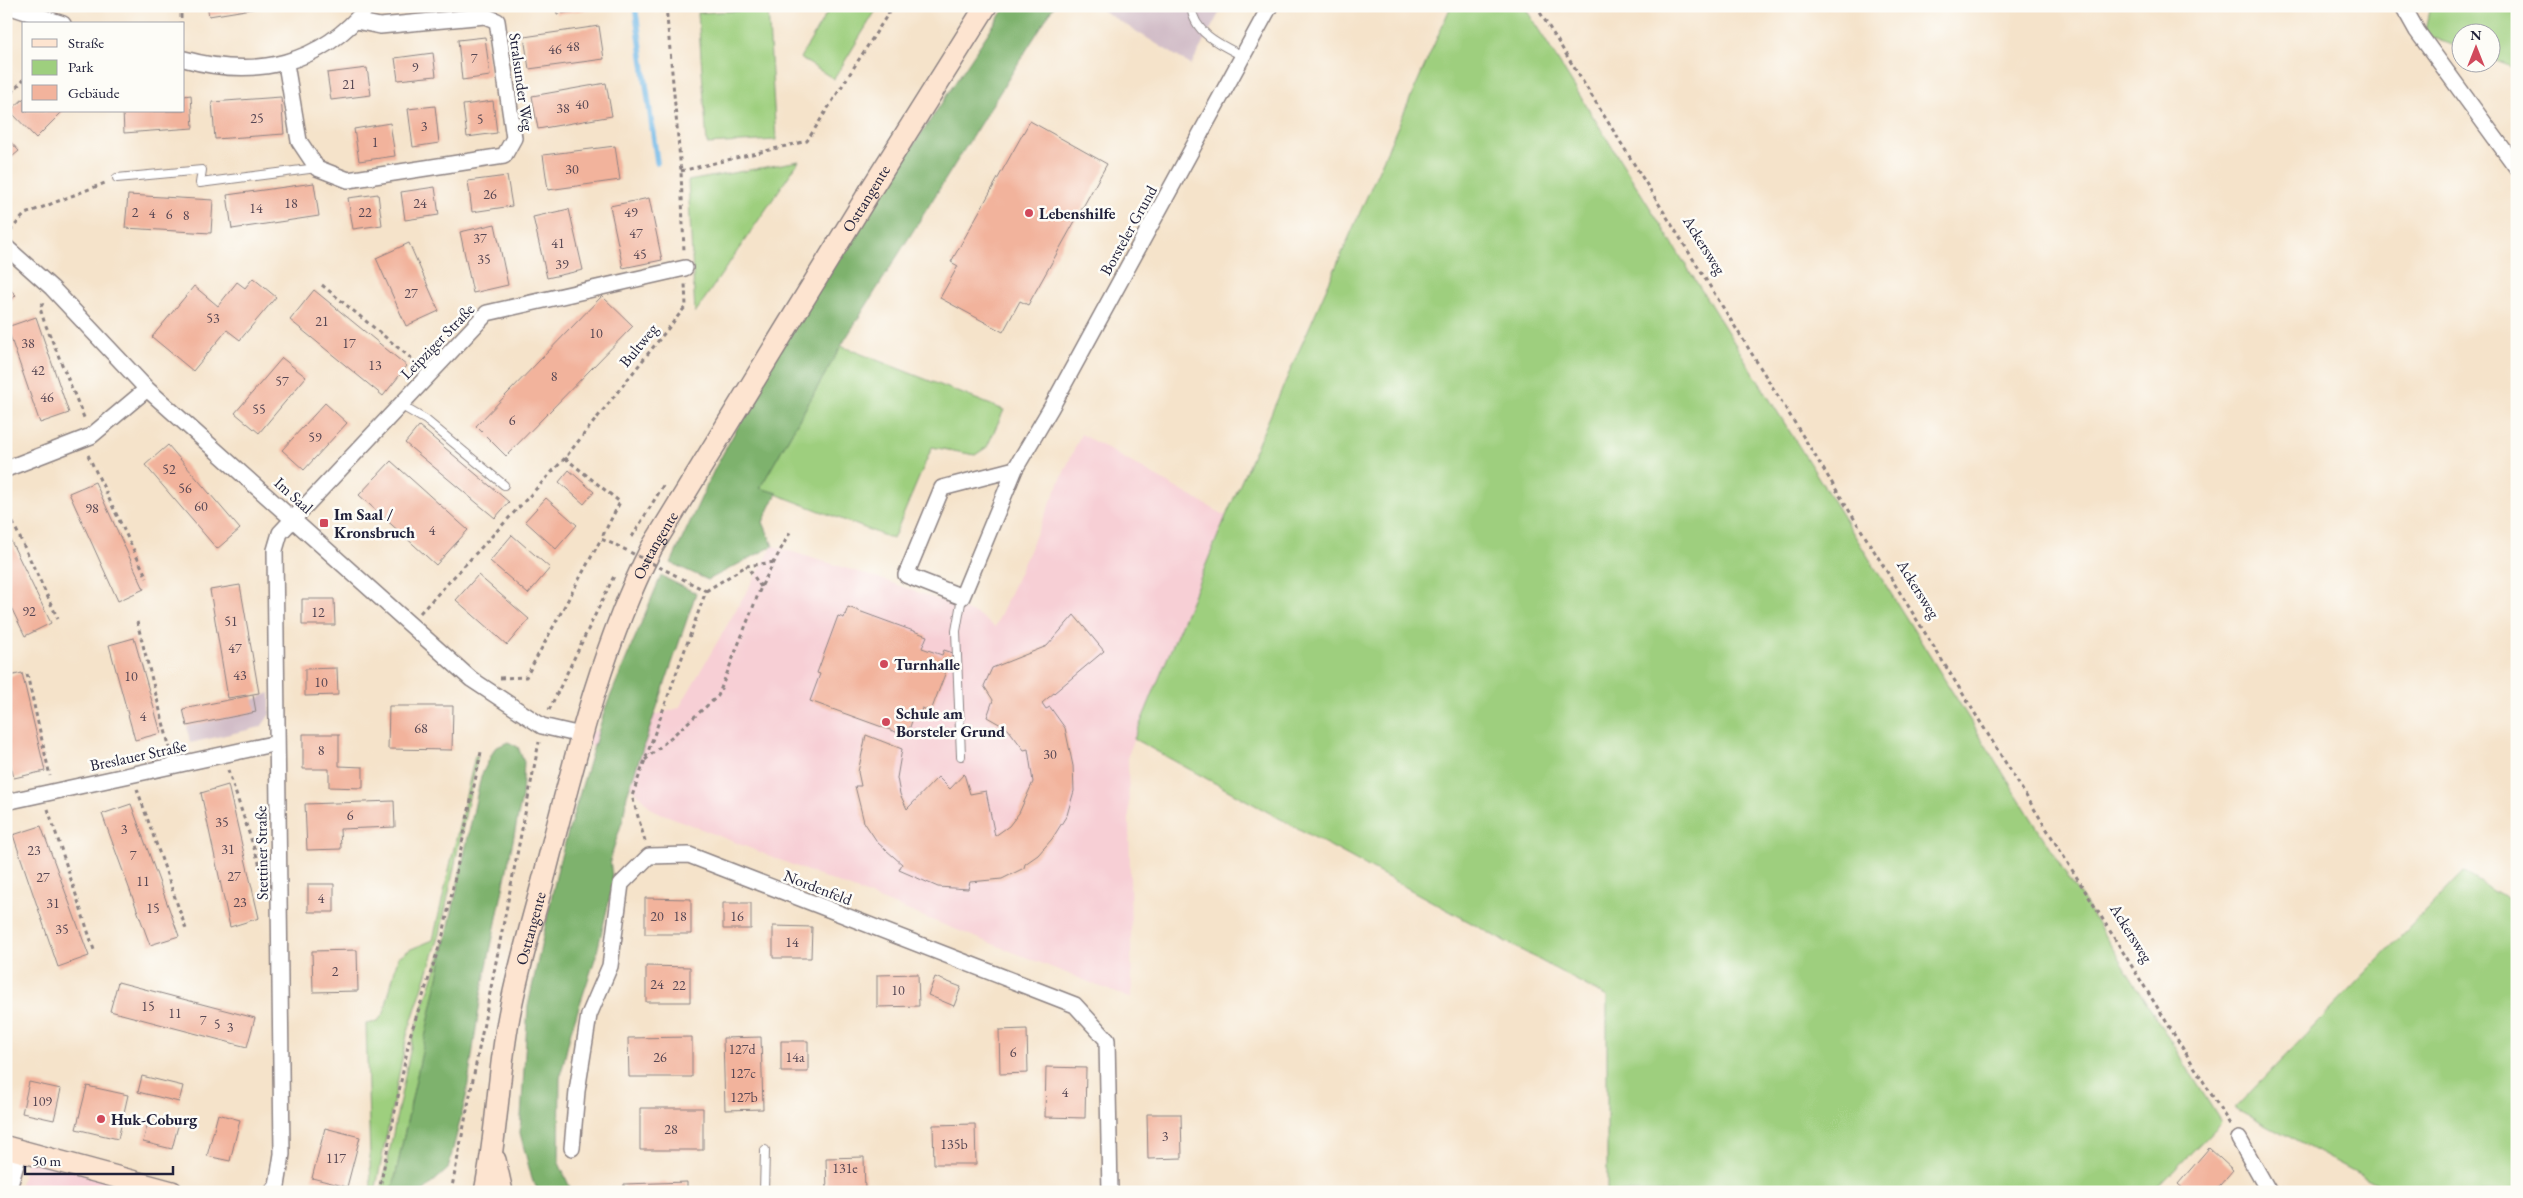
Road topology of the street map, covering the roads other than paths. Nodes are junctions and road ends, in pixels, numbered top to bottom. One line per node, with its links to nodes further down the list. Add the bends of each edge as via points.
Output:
1 (8, 6): 8 (street)
2 (368, 6): 7 (street)
3 (986, 6): 24 (main road, Osttangente, via 651,549 618,628)
4 (1191, 6): 9 (lane, via 1198,27 1215,42)
5 (1270, 6): 9 (street, Borsteler Grund)
6 (2403, 6): 13 (street, via 2417,31)
7 (356, 21): 11 (street, via 323,48); 12 (street, Stralsunder Weg, via 380,26 485,16 497,21 514,138 504,156 348,180)
8 (56, 22)
9 (1243, 56): 20 (street, Borsteler Grund)
10 (185, 59): 11 (street, via 238,67)
11 (286, 64): 12 (street, via 299,141)
12 (317, 168): 14 (lane, Stralsunder Weg, via 200,183 202,170)
13 (2517, 168)
14 (117, 178)
15 (6, 247): 17 (street, Im Saal, via 52,288)
16 (685, 268): 18 (street, Leipziger Straße, via 487,313)
17 (147, 389): 19 (street, via 86,437); 22 (street, Im Saal)
18 (400, 405): 21 (lane, via 426,420); 22 (street, Leipziger Straße)
19 (6, 469)
20 (1015, 469): 23 (street, Borsteler Grund); 23 (street, via 942,488 906,575)
21 (504, 485)
22 (293, 517): 24 (street, Im Saal, via 471,679 542,726); 25 (street, Stettiner Straße, via 280,534 275,550)
23 (962, 596): 26 (lane, via 956,631)
24 (581, 736): 32 (main road, Osttangente, via 509,1016)
25 (277, 743): 27 (street, Breslauer Straße); 35 (street, Stettiner Straße, via 282,1154)
26 (961, 756)
27 (6, 802)
28 (2239, 1139): 40 (street)
29 (572, 1148): 39 (street, Nordenfeld, via 589,1015 610,966 621,884 649,856 689,855 1075,1005 1106,1040)
30 (13, 1149): 33 (street); 34 (main road)
31 (765, 1150): 38 (lane)
32 (494, 1152): 36 (main road, Osttangente); 37 (main road, Osttangente)
33 (8, 1192)
34 (172, 1192)
35 (272, 1192)
36 (485, 1192)
37 (502, 1192)
38 (764, 1192)
39 (1110, 1192)
40 (2269, 1192)

